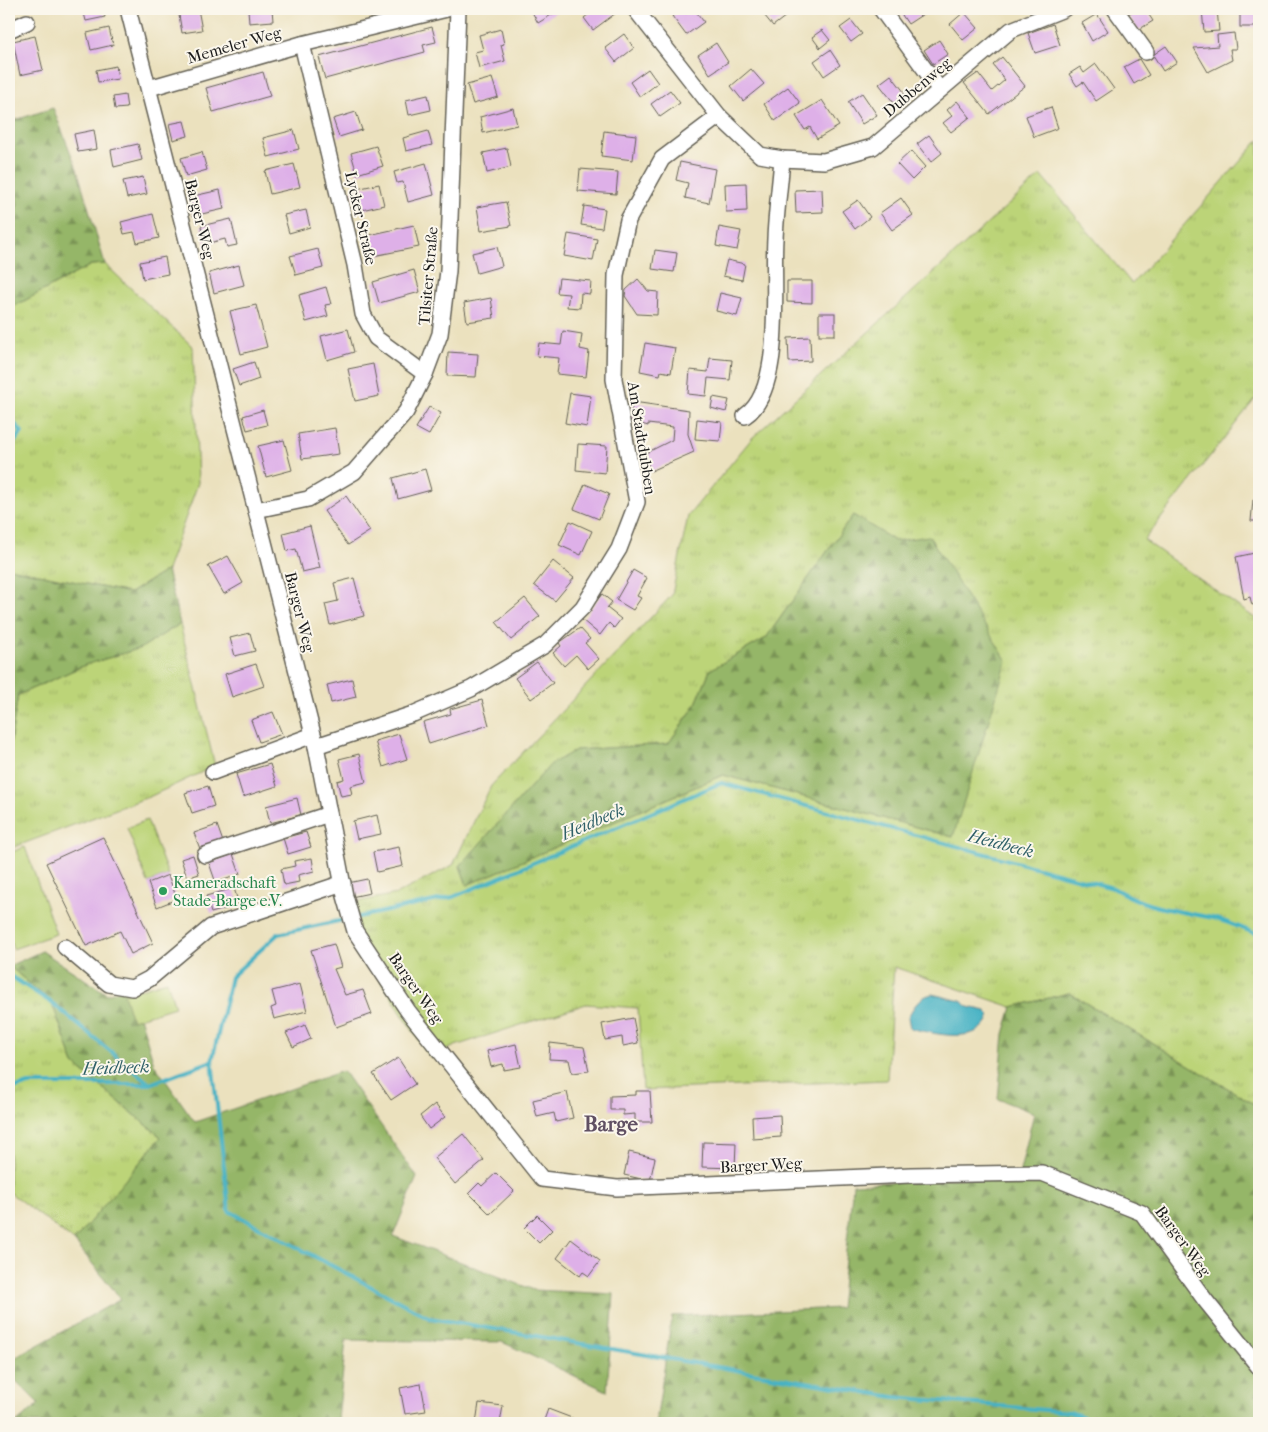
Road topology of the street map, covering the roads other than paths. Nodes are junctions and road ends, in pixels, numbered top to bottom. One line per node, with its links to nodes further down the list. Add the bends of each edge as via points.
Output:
1 (128, 9): 12 (street, Barger Weg)
2 (447, 9): 10 (street, Memeler Weg)
3 (458, 9): 16 (street, Tilsiter Straße, via 448,272 440,334)
4 (635, 9): 14 (street, Dubbenweg)
5 (881, 9): 13 (street)
6 (1064, 9): 13 (street, Dubbenweg, via 1011,30)
7 (1115, 9): 11 (street)
8 (27, 22): 9 (street)
9 (9, 30)
10 (302, 44): 12 (street, Memeler Weg); 16 (street, Lycker Straße, via 355,265 363,314 376,338)
11 (1146, 52)
12 (149, 88): 18 (street, Barger Weg)
13 (940, 90): 15 (street, Dubbenweg, via 873,147 824,161)
14 (719, 116): 15 (street, Dubbenweg, via 760,155); 19 (street, Am Stadtdubben, via 662,159 628,220 616,275 614,379 636,502 619,549 583,607 545,646 471,689 413,714)
15 (782, 159): 17 (street, via 775,240 774,346 765,389 752,411)
16 (425, 374): 18 (street, Tilsiter Straße, via 406,412 354,472 308,499)
17 (745, 416)
18 (256, 510): 19 (street, Barger Weg)
19 (315, 741): 20 (street, Am Stadtdubben); 21 (street, Barger Weg)
20 (213, 772)
21 (329, 814): 22 (street); 23 (street, Barger Weg)
22 (205, 855)
23 (344, 890): 24 (street, via 211,927 149,979 132,988 109,984); 25 (street, Barger Weg, via 356,931 408,1011 542,1180 617,1188 911,1174 1042,1173 1142,1212 1205,1300)
24 (65, 947)
25 (1259, 1367)

